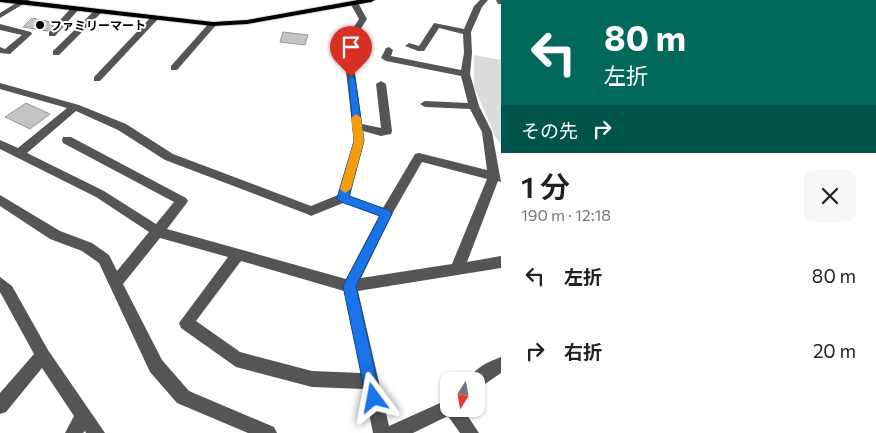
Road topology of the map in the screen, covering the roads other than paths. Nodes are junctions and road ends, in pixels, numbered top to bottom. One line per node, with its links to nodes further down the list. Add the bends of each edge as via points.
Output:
1 (0, 0): 4 (main road)
2 (371, 0): 5 (main road)
3 (484, 0): 12 (street)
4 (24, 1): 6 (main road); 8 (street)
5 (356, 2): 10 (main road, via 247,22); 26 (street, via 362,19 347,44)
6 (76, 8): 7 (main road); 13 (street)
7 (99, 11): 9 (main road); 17 (street)
8 (0, 16)
9 (155, 18): 10 (main road); 20 (street)
10 (213, 24): 18 (street)
11 (0, 27): 15 (street, via 28,34 7,52)
12 (467, 32): 14 (street, via 437,25 421,49); 19 (street)
13 (52, 34)
14 (409, 46)
15 (0, 50)
16 (389, 50): 19 (street, via 386,58)
17 (56, 53)
18 (174, 68)
19 (465, 74): 24 (street)
20 (97, 79)
21 (381, 84): 26 (street, via 387,131)
22 (0, 86): 25 (street)
23 (425, 104): 24 (street)
24 (474, 106): 30 (street, via 487,132)
25 (75, 107): 29 (street); 31 (street, via 122,127 169,157 295,206 311,211)
26 (357, 126): 31 (street, via 359,141)
27 (67, 140): 34 (street, via 182,201)
28 (0, 144): 29 (street)
29 (19, 153): 34 (street, via 100,194)
30 (498, 177): 33 (street, via 419,157); 37 (street)
31 (343, 198): 33 (street)
32 (0, 200): 39 (street, via 55,235 86,247 104,259)
33 (386, 214): 40 (street)
34 (159, 232): 35 (street); 39 (street)
35 (238, 255): 40 (street); 44 (street, via 186,323 236,359 312,379)
36 (501, 262): 37 (street)
37 (457, 269): 40 (street)
38 (0, 283): 41 (street)
39 (116, 283): 51 (street, via 156,366 183,397)
40 (350, 286): 44 (street)
41 (43, 355): 45 (street); 47 (street)
42 (501, 365): 43 (street)
43 (485, 374)
44 (369, 381): 52 (street)
45 (0, 406)
46 (440, 411): 53 (street)
47 (84, 415): 49 (street); 50 (street)
48 (459, 418): 54 (street)
49 (74, 433)
50 (96, 433)
51 (268, 433)
52 (382, 433)
53 (394, 433)
54 (470, 433)

